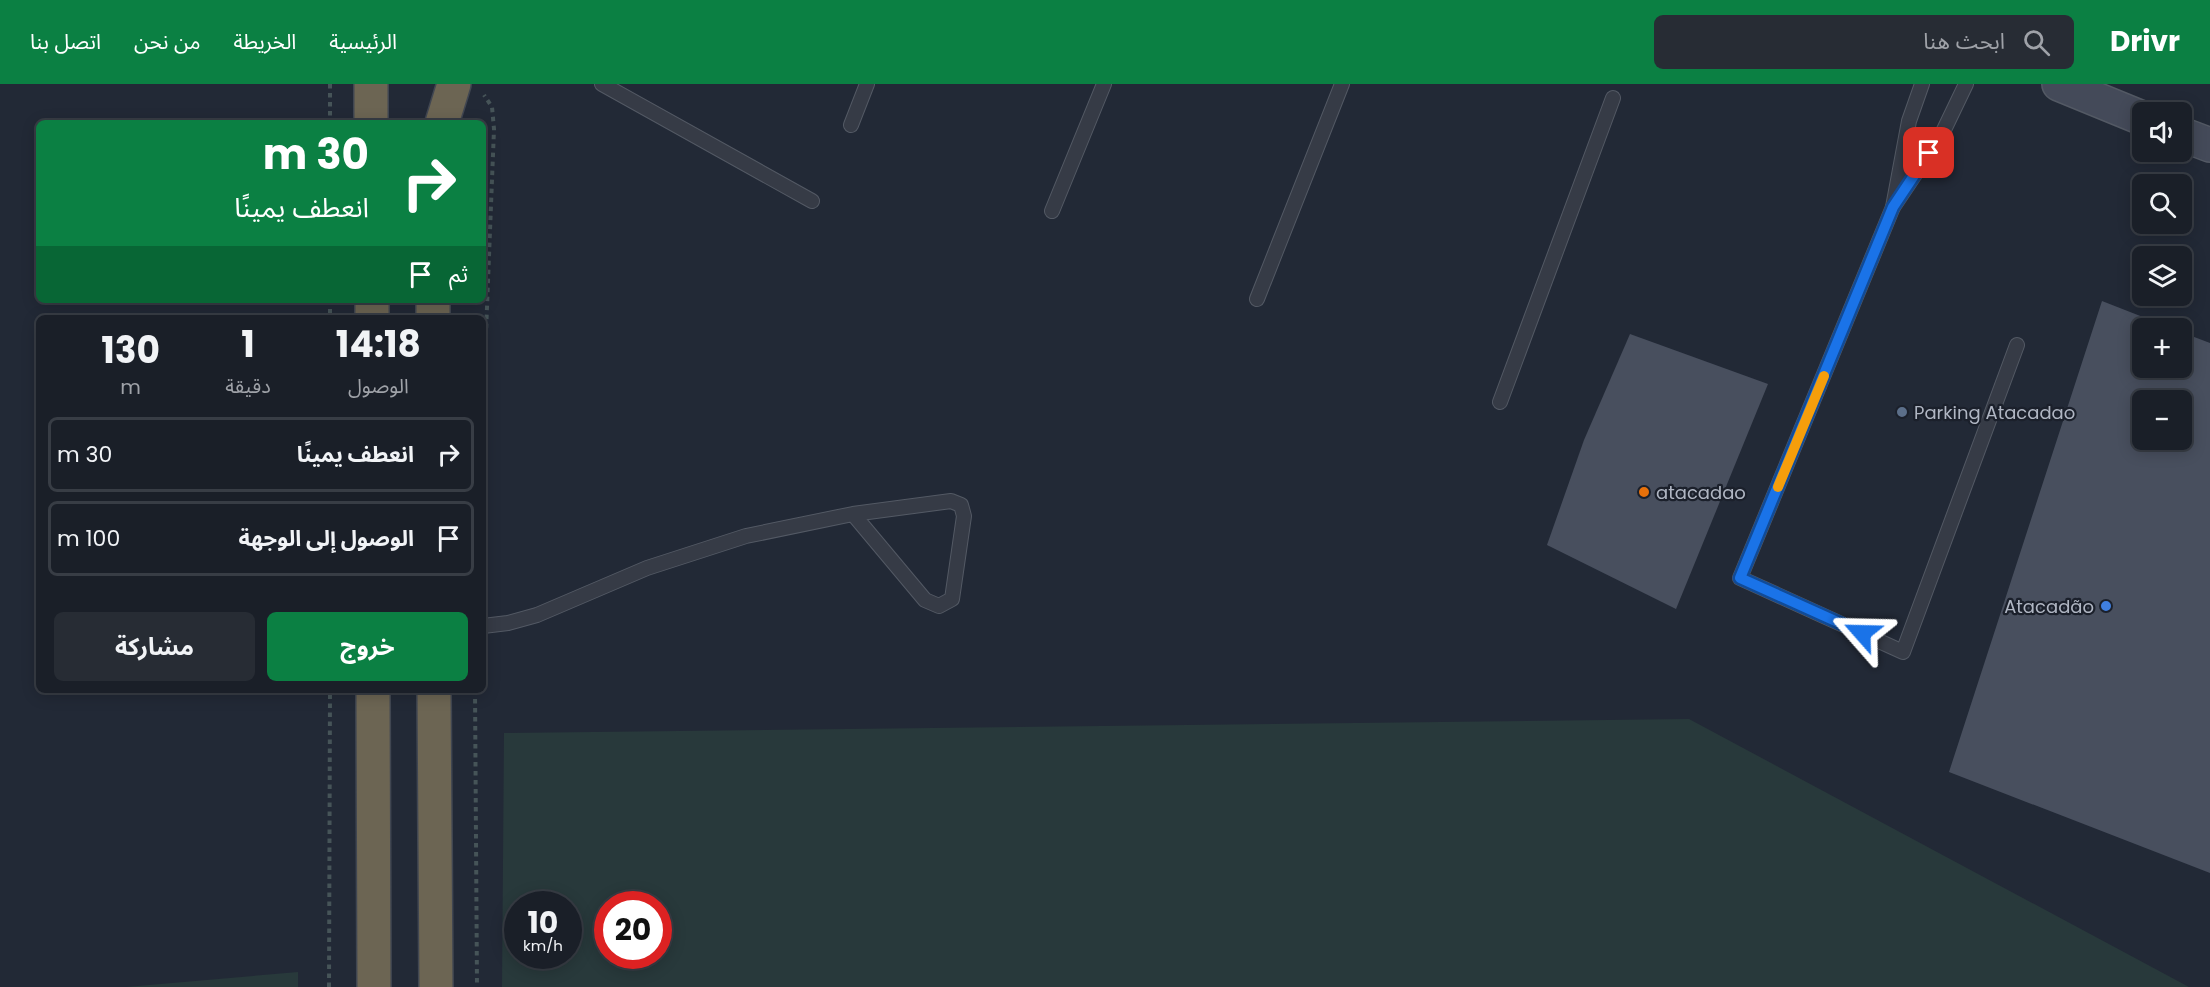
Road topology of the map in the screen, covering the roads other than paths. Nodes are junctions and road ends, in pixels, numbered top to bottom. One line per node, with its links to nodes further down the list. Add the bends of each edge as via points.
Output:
1 (371, 84): 13 (highway)
2 (432, 84): 14 (highway)
3 (602, 84): 19 (lane)
4 (867, 84): 16 (lane)
5 (1104, 84): 21 (lane)
6 (1342, 84): 22 (lane)
7 (1922, 84): 20 (lane, via 1909,121)
8 (1966, 84): 20 (lane, via 1942,134)
9 (2059, 84): 12 (street)
10 (467, 87): 15 (highway)
11 (1613, 98): 24 (lane)
12 (2132, 114)
13 (371, 120)
14 (432, 120)
15 (444, 120)
16 (851, 126)
17 (2192, 139): 18 (street)
18 (2210, 146)
19 (812, 201)
20 (1893, 207): 23 (lane, via 1740,578 1903,652)
21 (1052, 211)
22 (1257, 299)
23 (2017, 345)
24 (1500, 402)
25 (853, 514): 25 (lane, via 951,501 961,506 964,516 952,599 939,606 925,600); 26 (lane, via 694,551 600,586 537,615)
26 (486, 626)
27 (373, 693): 29 (highway)
28 (434, 693): 30 (highway)
29 (374, 987)
30 (436, 987)

